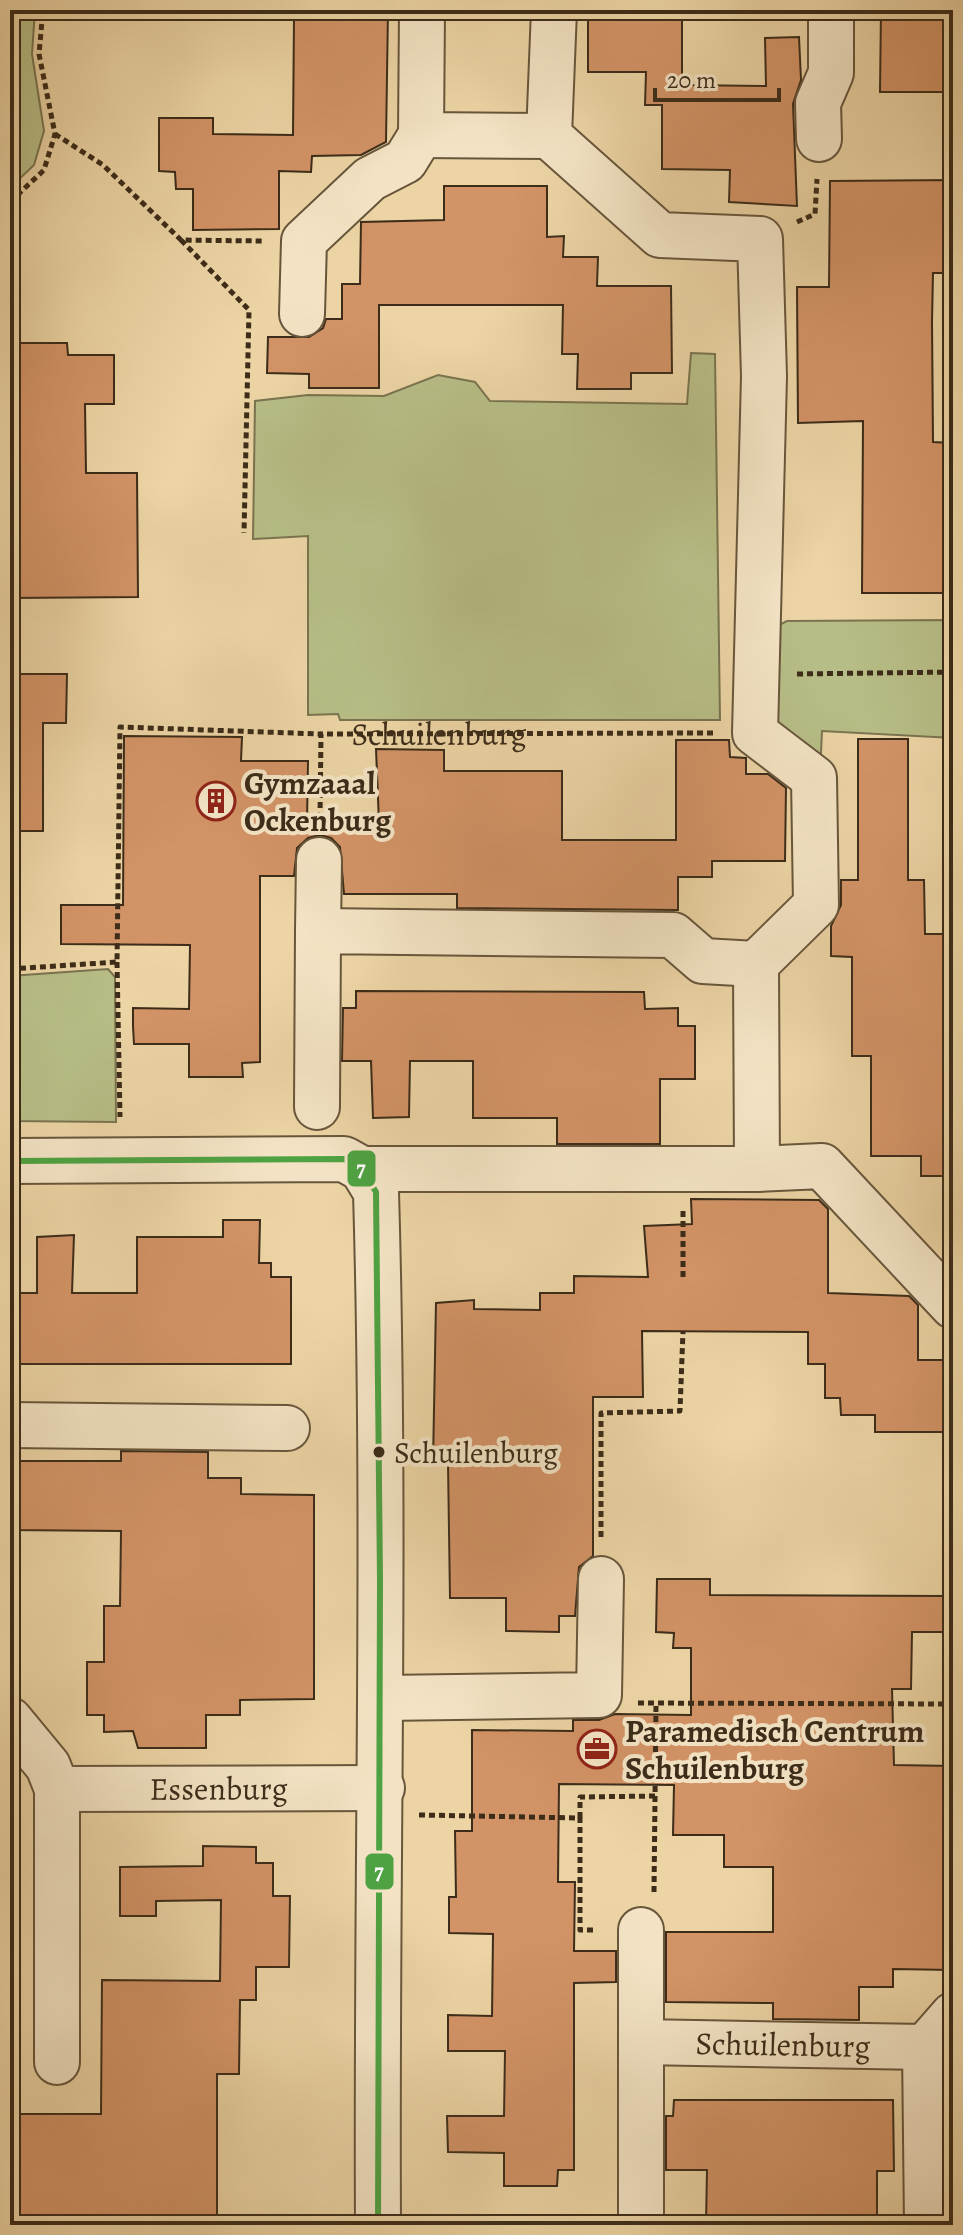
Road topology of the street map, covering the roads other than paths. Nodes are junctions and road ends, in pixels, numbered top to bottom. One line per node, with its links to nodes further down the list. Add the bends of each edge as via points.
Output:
1 (422, 10): 4 (street)
2 (554, 10): 5 (street)
3 (831, 10): 6 (street, via 831,73 818,103)
4 (421, 135): 5 (street); 7 (street, via 405,161 370,179 304,241)
5 (549, 136): 10 (street, via 660,235 760,239 764,376 755,733 814,778 816,905)
6 (819, 139)
7 (302, 314)
8 (319, 860): 9 (street)
9 (318, 931): 10 (street, via 673,935 703,961); 11 (street)
10 (756, 964): 14 (street)
11 (317, 1107)
12 (10, 1161): 13 (street, via 314,1158 344,1159)
13 (362, 1169): 14 (street); 19 (street, via 376,1192)
14 (757, 1169): 15 (street, via 822,1166)
15 (953, 1306)
16 (10, 1425): 17 (street)
17 (287, 1428)
18 (601, 1579): 19 (street, via 599,1695)
19 (383, 1698): 22 (street)
20 (10, 1720): 21 (street, via 48,1766)
21 (57, 1789): 22 (street, Essenburg); 26 (street)
22 (381, 1801): 28 (street, via 376,1933)
23 (641, 1930): 25 (street)
24 (939, 2031): 25 (street, Schuilenburg); 29 (street, Schuilenburg)
25 (641, 2042): 27 (street)
26 (57, 2062)
27 (641, 2218)
28 (378, 2225)
29 (927, 2225)

